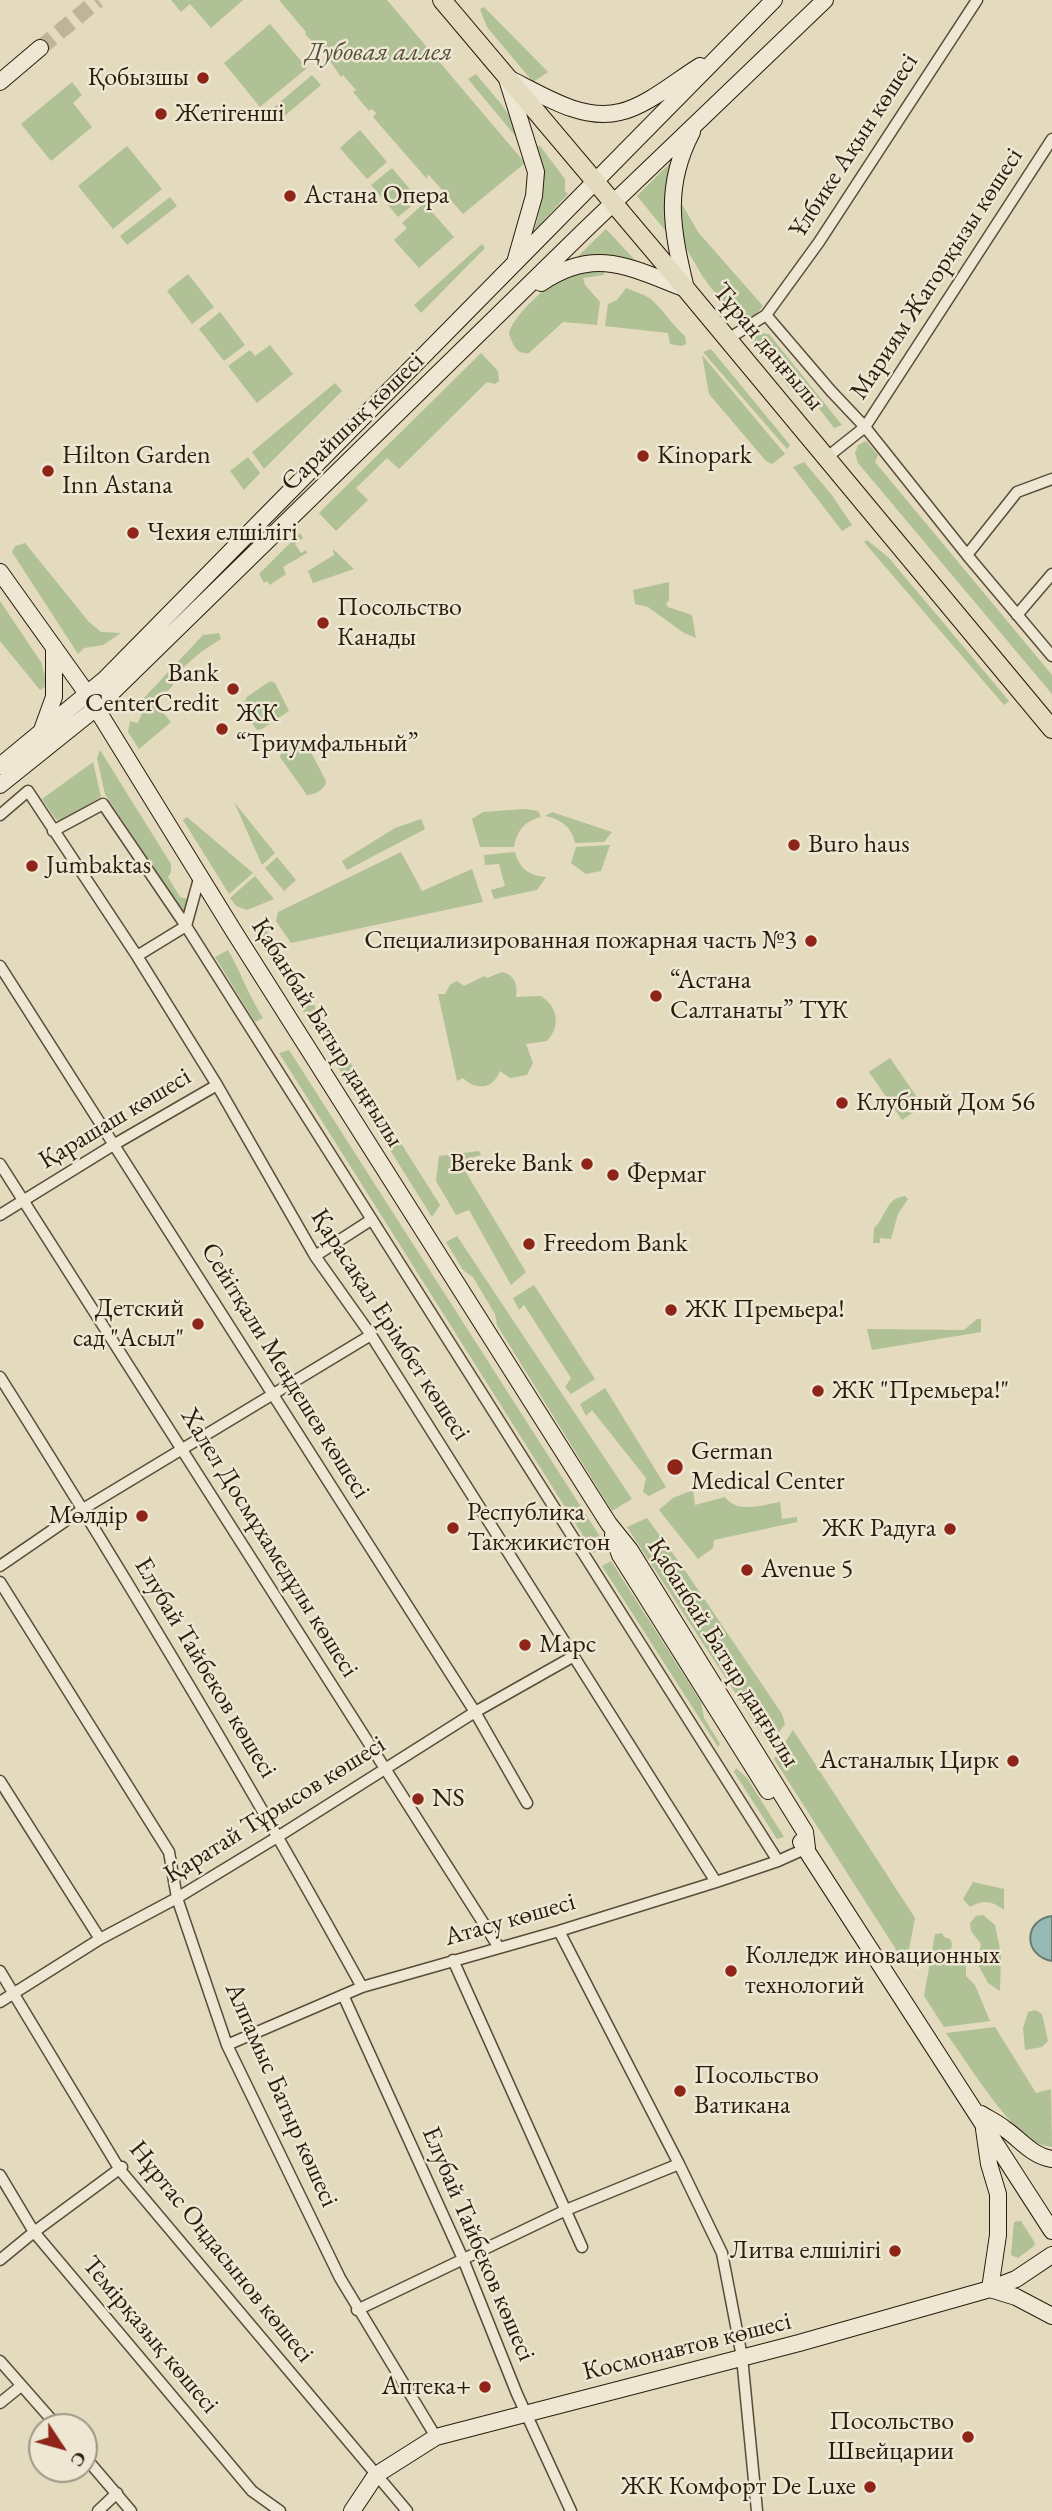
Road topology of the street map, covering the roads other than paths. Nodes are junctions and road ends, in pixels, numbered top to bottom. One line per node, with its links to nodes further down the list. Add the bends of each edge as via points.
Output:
1 (442, 0): 7 (main road, Тұран даңғылы)
2 (774, 0): 6 (main road)
3 (825, 0): 9 (main road, Сарайшық көшесі)
4 (977, 0): 16 (street, Ұлбике Ақын көшесі)
5 (40, 48): 8 (main road)
6 (722, 51): 7 (main road, via 620,113 569,107); 11 (main road, Сарайшық көшесі)
7 (506, 77): 11 (main road, Тұран даңғылы); 13 (main road, via 536,172 534,196)
8 (0, 82)
9 (698, 121): 12 (main road, Сарайшық көшесі); 14 (main road, via 685,144 672,192)
10 (1052, 139): 18 (street, Мариям Жагорқызы көшесі)
11 (595, 180): 12 (main road, Тұран даңғылы); 13 (main road, Сарайшық көшесі)
12 (614, 203): 14 (main road, Тұран даңғылы); 15 (main road, Сарайшық көшесі)
13 (515, 262): 27 (main road, Сарайшық көшесі)
14 (686, 289): 15 (main road, via 626,267 593,262 556,273); 17 (main road, Тұран даңғылы)
15 (513, 302): 27 (main road, Сарайшық көшесі)
16 (766, 315): 17 (street); 18 (street)
17 (728, 339): 19 (main road, Тұран даңғылы)
18 (865, 427): 19 (street, Мариям Жагорқызы көшесі); 21 (street)
19 (826, 457): 28 (main road, Тұран даңғылы)
20 (1052, 480): 21 (street, via 1017,492)
21 (967, 555): 24 (street)
22 (0, 572): 25 (main road, Қабанбай Батыр даңғылы)
23 (1052, 574): 24 (street)
24 (1017, 615): 26 (street)
25 (54, 647): 27 (main road, Қабанбай Батыр даңғылы); 29 (main road, via 54,697)
26 (1052, 656)
27 (92, 702): 29 (main road, Сарайшық көшесі); 31 (main road, Сарайшық көшесі); 34 (main road, Қабанбай Батыр даңғылы)
28 (1052, 729)
29 (41, 733): 30 (main road, Сарайшық көшесі)
30 (0, 766)
31 (0, 785)
32 (0, 815): 33 (street, Қарасақал Ерімбет көшесі, via 28,791)
33 (53, 831): 35 (street, via 103,804); 36 (street, Қарасақал Ерімбет көшесі)
34 (200, 875): 35 (street); 58 (main road, Қабанбай Батыр даңғылы, via 760,1758 805,1832)
35 (186, 926): 36 (street); 43 (street)
36 (137, 956): 38 (street, Қарасақал Ерімбет көшесі)
37 (0, 966): 39 (street, Сейітқали Меңдешев көшесі)
38 (217, 1085): 39 (street, Қарашаш көшесі); 44 (street, Қарасақал Ерімбет көшесі)
39 (115, 1144): 41 (street, Қарашаш көшесі); 47 (street, Сейітқали Меңдешев көшесі)
40 (0, 1164): 41 (street, Халел Досмұхамедұлы көшесі)
41 (22, 1201): 42 (street, Қарашаш көшесі); 48 (street, Халел Досмұхамедұлы көшесі)
42 (0, 1215)
43 (371, 1220): 44 (street); 59 (street)
44 (315, 1256): 45 (street, Қарасақал Ерімбет көшесі)
45 (371, 1335): 47 (street); 52 (street, Қарасақал Ерімбет көшесі)
46 (0, 1377): 49 (street, Елубай Тайбеков көшесі)
47 (274, 1395): 48 (street); 53 (street, Сейітқали Меңдешев көшесі)
48 (182, 1448): 49 (street); 54 (street, Халел Досмұхамедұлы көшесі)
49 (83, 1509): 50 (street); 57 (street, Елубай Тайбеков көшесі)
50 (0, 1566)
51 (0, 1582): 61 (street, Алпамыс Батыр көшесі, via 169,1852)
52 (574, 1656): 53 (street, Қаратай Тұрысов көшесі); 60 (street, Қарасақал Ерімбет көшесі)
53 (475, 1712): 54 (street, Қаратай Тұрысов көшесі); 56 (street, Сейітқали Меңдешев көшесі)
54 (385, 1768): 57 (street, Қаратай Тұрысов көшесі); 64 (street, Халел Досмұхамедұлы көшесі)
55 (0, 1781): 63 (street)
56 (527, 1803)
57 (279, 1836): 61 (street, Қаратай Тұрысов көшесі); 67 (street, Елубай Тайбеков көшесі)
58 (807, 1848): 59 (street, Атасу көшесі); 72 (main road, Қабанбай Батыр даңғылы)
59 (778, 1861): 60 (street, Атасу көшесі)
60 (716, 1882): 62 (street, Атасу көшесі)
61 (177, 1898): 63 (street, Қаратай Тұрысов көшесі); 71 (street, Алпамыс Батыр көшесі)
62 (559, 1931): 64 (street, Атасу көшесі); 74 (street)
63 (100, 1939): 68 (street, Қаратай Тұрысов көшесі)
64 (498, 1947): 65 (street, Атасу көшесі)
65 (453, 1960): 67 (street, Атасу көшесі); 77 (street)
66 (0, 1971): 68 (street, Нұртас Оңдасынов көшесі)
67 (362, 1987): 69 (street, Атасу көшесі)
68 (14, 1993): 70 (street, Қаратай Тұрысов көшесі); 75 (street, Нұртас Оңдасынов көшесі)
69 (343, 1995): 71 (street, Атасу көшесі); 82 (street, Елубай Тайбеков көшесі)
70 (0, 2002)
71 (228, 2045): 85 (street, Алпамыс Батыр көшесі)
72 (979, 2116): 73 (main road); 78 (main road, Қабанбай Батыр даңғылы); 84 (main road, via 998,2194)
73 (1052, 2159)
74 (679, 2164): 77 (street); 87 (street, via 722,2253)
75 (121, 2168): 79 (street); 95 (street, Нұртас Оңдасынов көшесі)
76 (0, 2175): 79 (street, Темірқазық көшесі)
77 (566, 2210): 80 (street); 82 (street)
78 (1052, 2231)
79 (34, 2232): 83 (street); 99 (street, Темірқазық көшесі, via 252,2491)
80 (582, 2247)
81 (1052, 2255): 84 (main road, Космонавтов көшесі, via 1016,2279)
82 (463, 2259): 85 (street); 92 (street, Елубай Тайбеков көшесі)
83 (0, 2260)
84 (990, 2289): 86 (main road); 87 (main road, Космонавтов көшесі)
85 (358, 2310): 93 (street, Алпамыс Батыр көшесі)
86 (1052, 2316)
87 (741, 2357): 92 (main road, Космонавтов көшесі); 103 (street)
88 (0, 2361): 89 (street)
89 (21, 2386): 90 (street); 91 (street)
90 (0, 2403)
91 (45, 2413)
92 (526, 2414): 93 (main road, Космонавтов көшесі); 102 (street, Елубай Тайбеков көшесі)
93 (436, 2438): 95 (main road, Космонавтов көшесі)
94 (98, 2472): 96 (street)
95 (376, 2474): 100 (main road, Космонавтов көшесі); 101 (street, Нұртас Оңдасынов көшесі)
96 (117, 2493): 97 (street); 98 (street)
97 (98, 2511)
98 (131, 2511)
99 (280, 2511)
100 (352, 2511)
101 (407, 2511)
102 (571, 2511)
103 (757, 2511)

